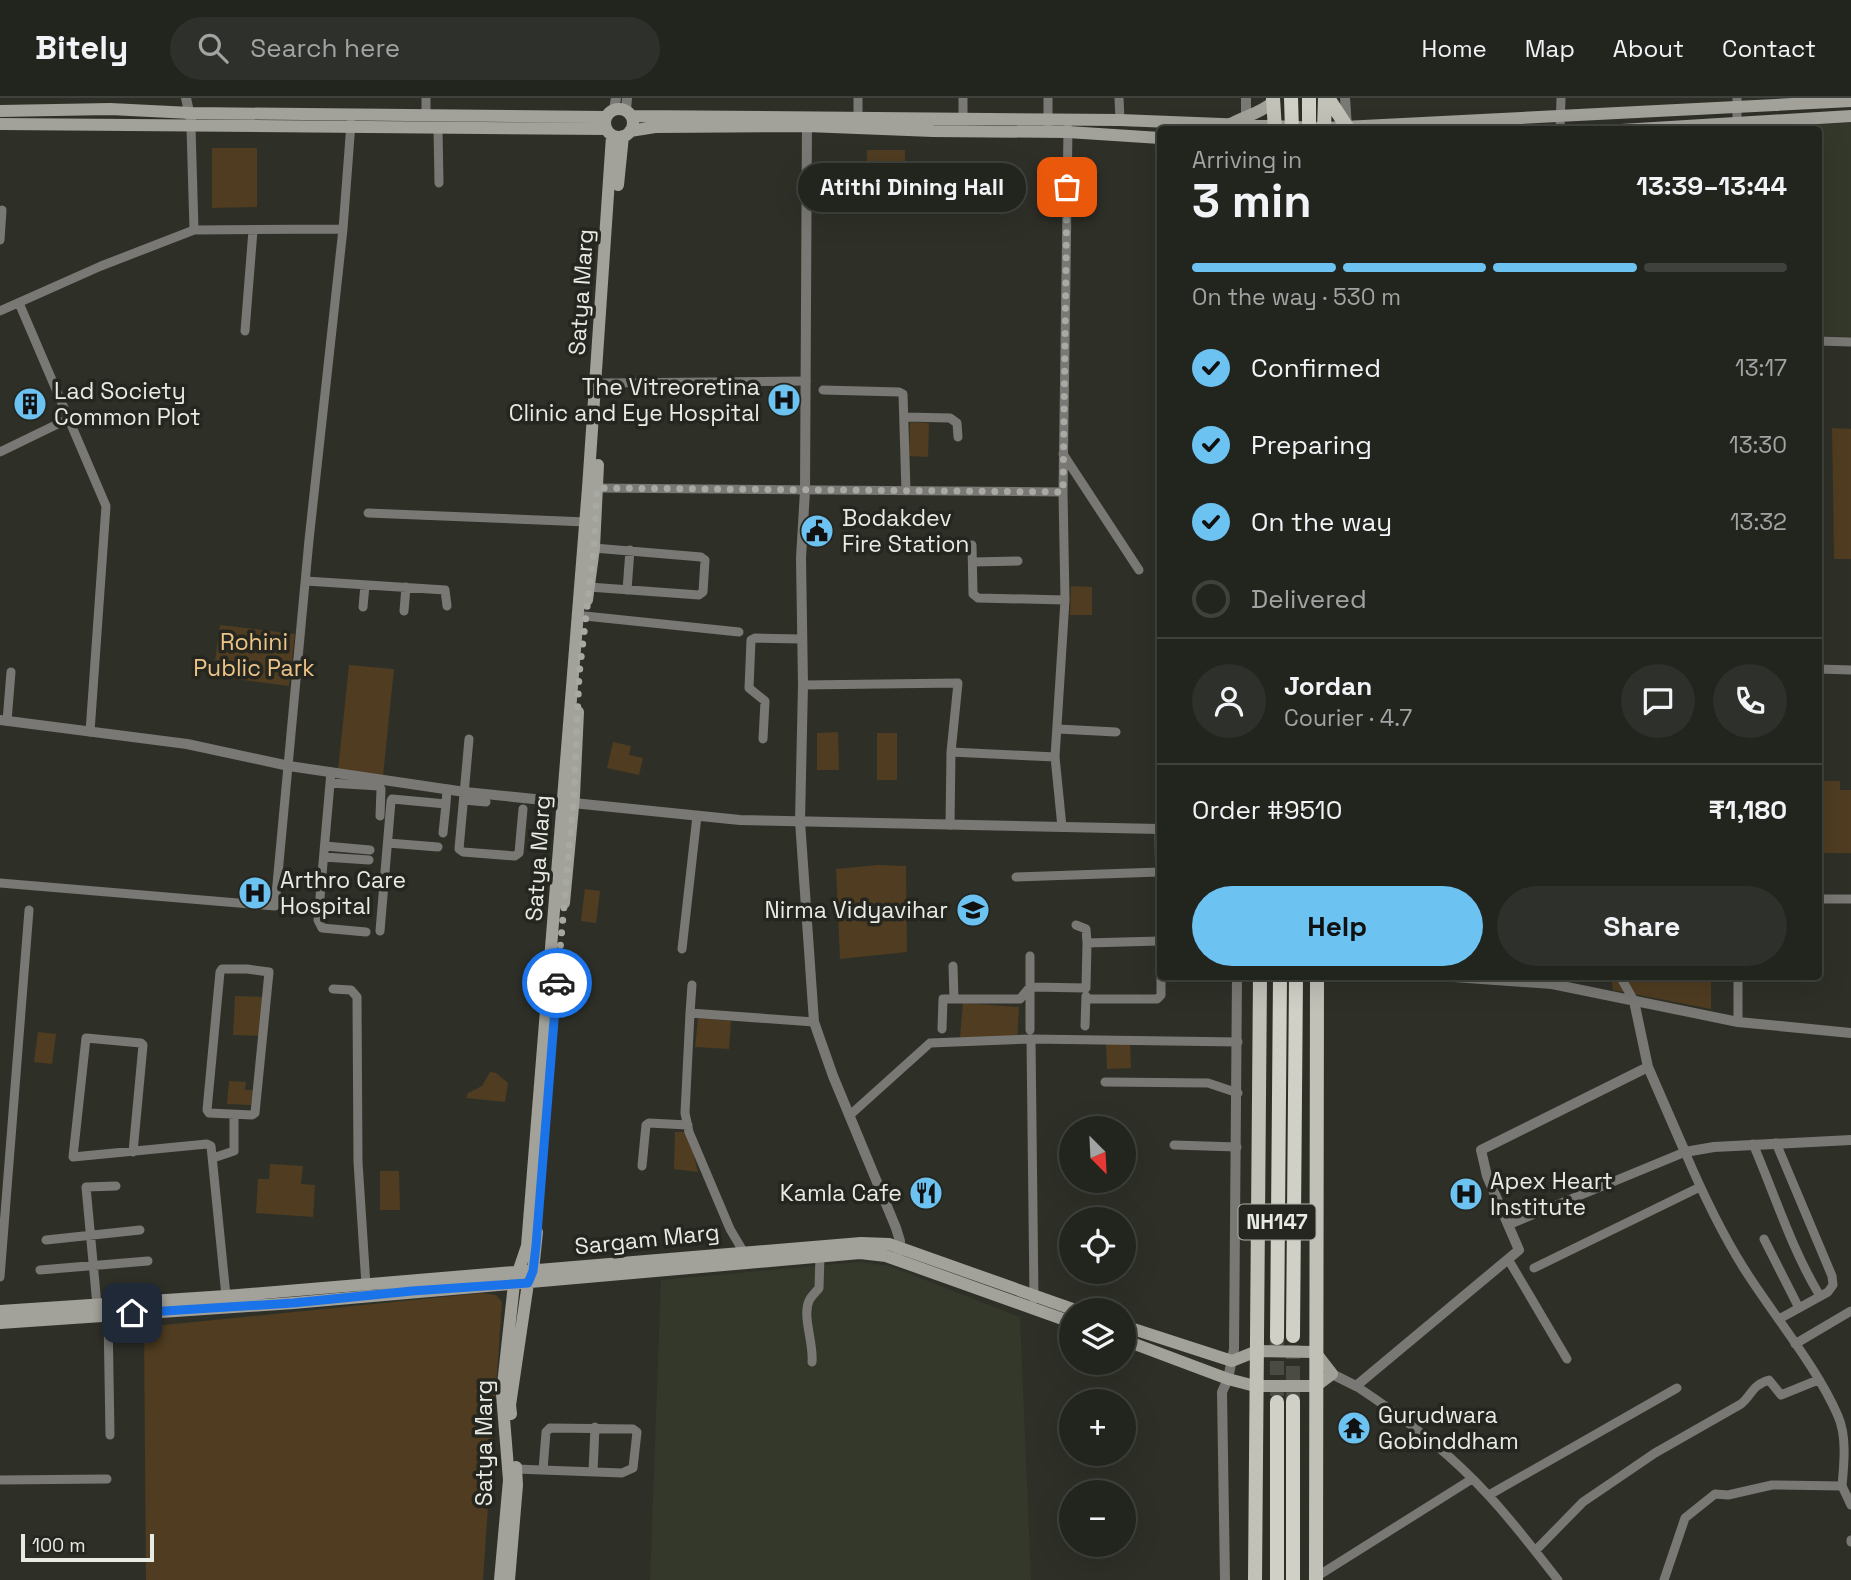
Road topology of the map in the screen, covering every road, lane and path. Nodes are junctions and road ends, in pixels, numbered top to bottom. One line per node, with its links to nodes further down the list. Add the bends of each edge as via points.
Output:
1 (186, 98): 19 (street)
2 (426, 98): 20 (street)
3 (858, 98): 23 (street)
4 (963, 98): 25 (street)
5 (1048, 98): 32 (street)
6 (1119, 98): 26 (street)
7 (1246, 98): 21 (street)
8 (1291, 98): 36 (highway, bridge)
9 (1309, 98): 37 (highway, bridge)
10 (1326, 98): 38 (main road); 39 (main road)
11 (1345, 98): 40 (street)
12 (1561, 98): 29 (street)
13 (1273, 100): 21 (main road, via 1261,111); 35 (main road)
14 (1851, 101): 15 (main road)
15 (1737, 102): 29 (main road); 42 (street)
16 (35, 104): 17 (main road); 18 (main road)
17 (107, 104): 19 (main road)
18 (0, 111)
19 (191, 113): 27 (main road); 44 (street)
20 (426, 115): 24 (main road); 27 (main road)
21 (1246, 115): 31 (main road)
22 (1851, 116): 43 (main road)
23 (858, 117): 25 (main road); 28 (main road)
24 (619, 118): 28 (main road); 45 (main road); 53 (main road, Satya Marg)
25 (963, 118): 32 (main road)
26 (1120, 120): 31 (main road); 33 (main road)
27 (351, 121): 44 (main road); 45 (main road); 49 (street)
28 (807, 121): 32 (main road, via 933,131); 59 (street)
29 (1560, 123): 41 (main road)
30 (0, 124): 44 (main road)
31 (1231, 124): 34 (main road)
32 (1048, 126): 33 (main road)
33 (1068, 126): 46 (main road); 66 (street)
34 (1253, 126)
35 (1275, 126)
36 (1292, 126)
37 (1309, 126)
38 (1324, 126)
39 (1346, 126)
40 (1347, 126)
41 (1400, 126)
42 (1737, 126)
43 (1747, 126)
44 (191, 127): 50 (street)
45 (438, 128): 47 (street)
46 (1157, 138)
47 (439, 183)
48 (2, 210): 52 (street)
49 (343, 229): 51 (street); 79 (street)
50 (194, 230): 51 (street); 54 (street)
51 (253, 230): 56 (street)
52 (0, 240)
53 (606, 292): 60 (main road, Satya Marg); 67 (main road, Satya Marg)
54 (19, 303): 55 (street); 63 (street)
55 (0, 311)
56 (245, 331)
57 (1822, 341): 58 (street)
58 (1851, 342)
59 (806, 381): 60 (street); 68 (street)
60 (603, 383): 67 (main road, Satya Marg)
61 (823, 390): 62 (street, via 900,391)
62 (905, 417): 64 (street, via 950,418 957,423); 69 (street)
63 (68, 419): 65 (street); 97 (street, via 106,506)
64 (958, 437)
65 (0, 452)
66 (1063, 454): 70 (street); 78 (street)
67 (593, 488): 68 (street); 72 (main road, Satya Marg); 74 (main road, Satya Marg)
68 (805, 491): 69 (street); 90 (street)
69 (906, 491): 70 (street)
70 (1063, 492): 84 (street)
71 (368, 513): 72 (street)
72 (586, 523): 111 (main road, Satya Marg)
73 (972, 545): 77 (street)
74 (594, 548): 75 (street); 82 (main road, Satya Marg)
75 (630, 550): 83 (street); 83 (street, via 705,560 699,595)
76 (1017, 561): 77 (street)
77 (972, 562): 84 (street, via 973,594 978,598)
78 (1139, 570)
79 (306, 581): 80 (street); 103 (street)
80 (365, 584): 81 (street); 86 (street)
81 (406, 587): 85 (street, via 445,590); 87 (street)
82 (589, 587): 83 (street); 88 (main road, Satya Marg)
83 (627, 590)
84 (1065, 600): 96 (street)
85 (447, 606)
86 (363, 607)
87 (404, 611)
88 (585, 616): 89 (street); 111 (main road, Satya Marg)
89 (739, 632)
90 (801, 639): 94 (street); 100 (street, via 751,640 749,688 765,701)
91 (1822, 669): 92 (street)
92 (1851, 670)
93 (11, 671): 95 (street)
94 (803, 685): 101 (street, via 958,683); 116 (street)
95 (4, 720): 97 (street)
96 (1059, 729): 98 (street); 102 (street)
97 (90, 732): 103 (street, via 187,744)
98 (1116, 732)
99 (469, 739): 108 (street)
100 (763, 739)
101 (951, 752): 102 (street); 117 (street)
102 (1055, 757): 118 (street)
103 (289, 766): 104 (street); 127 (street, via 275,906)
104 (331, 777): 105 (street); 123 (street)
105 (368, 781): 106 (street); 114 (street, via 381,789)
106 (398, 782): 107 (street); 109 (street)
107 (447, 789): 108 (street); 112 (street)
108 (465, 796): 110 (street); 111 (street); 113 (street, via 463,852 515,856)
109 (397, 800): 112 (street); 121 (street, via 391,801)
110 (486, 802)
111 (568, 803): 115 (street); 194 (main road, Satya Marg); 195 (main road, Satya Marg, via 527,1246)
112 (446, 804): 120 (street)
113 (523, 809)
114 (380, 816)
115 (697, 816): 116 (street); 136 (street)
116 (800, 821): 117 (street); 156 (street)
117 (950, 825): 118 (street)
118 (1062, 827): 119 (street)
119 (1157, 829)
120 (443, 833)
121 (388, 844): 122 (street); 132 (street)
122 (438, 847)
123 (324, 851): 124 (street); 133 (street, via 318,920 322,928)
124 (370, 855)
125 (1157, 872): 126 (street)
126 (1016, 877)
127 (0, 883)
128 (1822, 899): 129 (street)
129 (1851, 899)
130 (29, 910): 193 (street)
131 (1076, 925): 135 (street, via 1086,929)
132 (380, 931)
133 (366, 932)
134 (1157, 942): 135 (street)
135 (1087, 943): 150 (street)
136 (682, 949)
137 (1030, 956): 149 (street)
138 (953, 966): 152 (street)
139 (1161, 980): 153 (street, via 1157,999)
140 (1237, 980): 162 (street)
141 (1259, 980): 214 (main road)
142 (1280, 980): 211 (highway, NH147)
143 (1296, 980): 210 (highway, NH147)
144 (1317, 980): 215 (main road)
145 (1496, 980): 154 (street, via 1552,984)
146 (1622, 980): 154 (street)
147 (1738, 980): 157 (street)
148 (692, 985): 155 (street)
149 (1030, 987): 150 (street); 152 (street, via 1020,999); 161 (street)
150 (1086, 988): 153 (street)
151 (333, 989): 196 (street, via 351,990 357,997 358,1162)
152 (954, 999): 159 (street, via 943,999)
153 (1086, 999): 158 (street)
154 (1634, 1001): 157 (street); 163 (street)
155 (690, 1013): 156 (street); 168 (street, via 685,1076)
156 (814, 1022): 166 (street)
157 (1738, 1022): 160 (street)
158 (1085, 1026)
159 (942, 1029)
160 (1851, 1033)
161 (1030, 1035): 162 (street); 166 (street, via 930,1043); 199 (street)
162 (1238, 1042): 165 (street)
163 (1648, 1067): 175 (street); 180 (street, via 1481,1150)
164 (1105, 1082): 165 (street, via 1208,1083)
165 (1238, 1093): 173 (street)
166 (850, 1115): 186 (street, via 896,1228)
167 (234, 1116): 167 (street, via 254,1112 267,971 220,972 206,1110); 176 (street, via 234,1151)
168 (688, 1125): 177 (street, via 646,1125); 185 (street)
169 (1851, 1140): 170 (street)
170 (1776, 1143): 171 (street); 198 (street, via 1832,1276 1833,1285)
171 (1753, 1144): 175 (street); 198 (street, via 1789,1236)
172 (1174, 1145): 173 (street)
173 (1237, 1147): 217 (street)
174 (132, 1152): 174 (street, via 73,1156 86,1038 142,1044); 176 (street, via 207,1144)
175 (1685, 1152): 179 (street); 180 (street)
176 (214, 1158): 197 (street)
177 (642, 1166)
178 (116, 1186): 182 (street, via 86,1187)
179 (1700, 1187): 191 (street); 207 (street, via 1744,1268)
180 (1508, 1225): 188 (street, via 1519,1250)
181 (140, 1230): 182 (street)
182 (91, 1235): 184 (street); 190 (street)
183 (1764, 1239): 202 (street)
184 (46, 1240)
185 (743, 1251): 186 (main road, Sargam Marg, via 861,1243 889,1244); 194 (main road, Sargam Marg)
186 (898, 1254): 187 (main road, Sargam Marg); 199 (main road, Sargam Marg)
187 (820, 1256): 194 (main road, Sargam Marg); 218 (street, via 820,1288 807,1308)
188 (1508, 1259): 216 (street); 224 (street)
189 (148, 1261): 190 (street)
190 (94, 1266): 192 (street); 200 (street)
191 (1534, 1268)
192 (40, 1270)
193 (0, 1277)
194 (531, 1277): 195 (main road, Sargam Marg); 230 (main road, Satya Marg, via 510,1405)
195 (517, 1278): 196 (main road, Sargam Marg); 205 (main road, Sargam Marg, via 293,1303); 239 (main road, Satya Marg, via 502,1394)
196 (366, 1285): 197 (main road, Sargam Marg)
197 (226, 1296): 200 (main road, Sargam Marg)
198 (1820, 1296): 202 (street)
199 (1033, 1302): 201 (main road, Sargam Marg); 206 (main road, Sargam Marg)
200 (97, 1305): 203 (main road, Sargam Marg)
201 (1059, 1307)
202 (1799, 1308): 207 (street)
203 (0, 1311)
204 (1851, 1311): 213 (street)
205 (108, 1315): 208 (main road, Sargam Marg); 229 (street)
206 (1059, 1316)
207 (1779, 1319): 213 (street)
208 (0, 1323)
209 (1136, 1330): 217 (main road)
210 (1293, 1336)
211 (1276, 1338)
212 (1136, 1344): 220 (main road)
213 (1795, 1344): 221 (street)
214 (1257, 1351): 215 (main road); 217 (main road); 222 (main road)
215 (1315, 1352): 219 (main road); 223 (main road)
216 (1567, 1359)
217 (1233, 1361): 220 (street)
218 (812, 1362)
219 (1332, 1374): 223 (main road); 224 (street)
220 (1228, 1379): 222 (main road); 244 (street, via 1222,1392)
221 (1818, 1380): 236 (street, via 1839,1419); 240 (street, via 1781,1395 1773,1382 1764,1381 1741,1404 1655,1453 1583,1502)
222 (1255, 1386): 223 (main road); 245 (main road)
223 (1316, 1386): 241 (main road)
224 (1356, 1386): 234 (street)
225 (1678, 1388): 237 (street)
226 (1293, 1401): 247 (highway)
227 (1277, 1402): 246 (highway)
228 (595, 1427): 231 (street, via 550,1427); 232 (street); 232 (street, via 637,1432 632,1468 622,1473)
229 (110, 1435)
230 (516, 1469): 231 (street); 239 (main road, Satya Marg)
231 (543, 1470): 232 (street)
232 (593, 1472)
233 (107, 1479): 235 (street)
234 (1472, 1479): 237 (street); 241 (street)
235 (0, 1480)
236 (1842, 1486): 238 (street); 249 (street, via 1772,1485 1715,1494 1685,1518)
237 (1489, 1495): 240 (street)
238 (1851, 1505)
239 (508, 1541): 242 (main road, Satya Marg); 243 (main road, Satya Marg)
240 (1535, 1551): 248 (street)
241 (1316, 1578)
242 (500, 1580)
243 (509, 1580)
244 (1225, 1580)
245 (1255, 1580)
246 (1277, 1580)
247 (1293, 1580)
248 (1558, 1580)
249 (1664, 1580)

